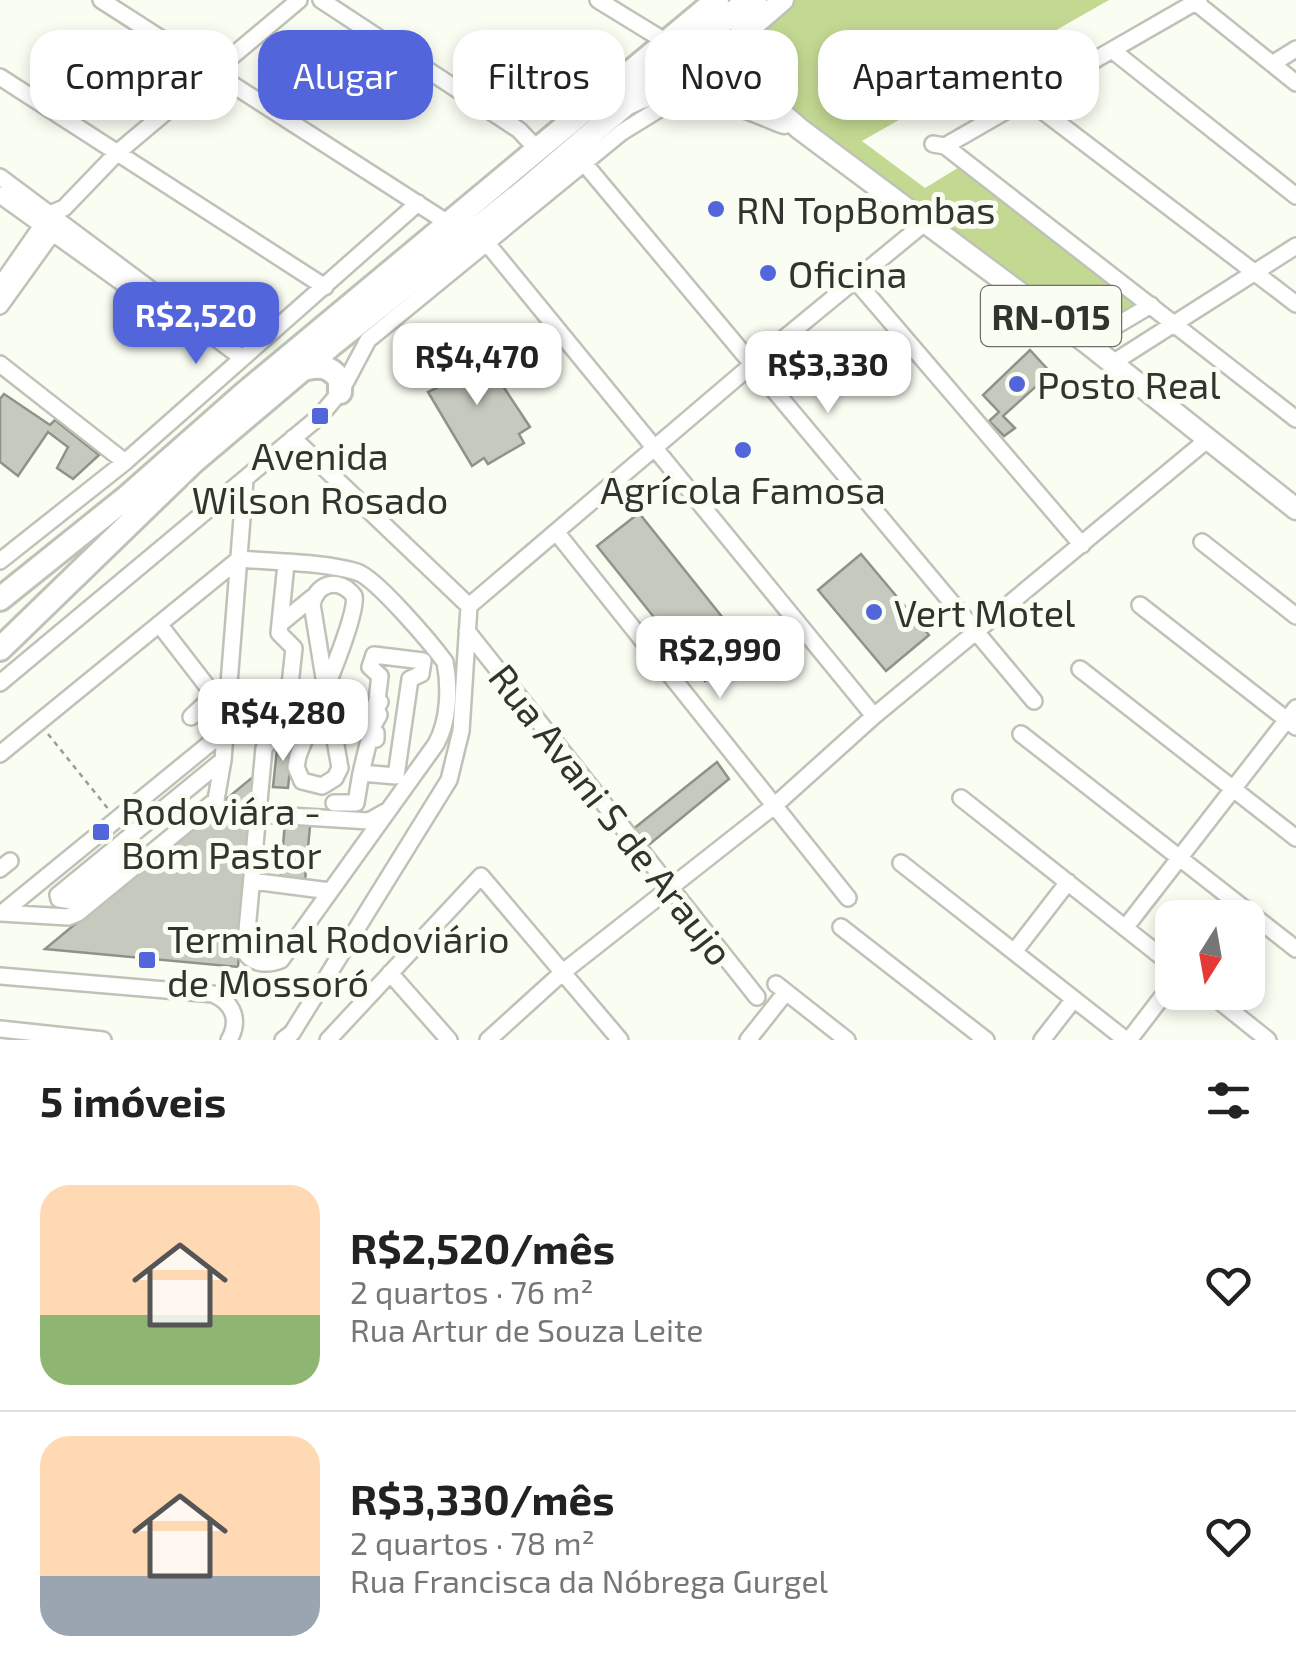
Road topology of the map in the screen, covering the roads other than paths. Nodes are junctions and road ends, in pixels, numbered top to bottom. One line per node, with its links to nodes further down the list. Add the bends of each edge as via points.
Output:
1 (102, 0): 9 (street)
2 (299, 0): 16 (street)
3 (321, 0): 32 (street, via 520,130)
4 (598, 0): 10 (street)
5 (717, 0): 11 (highway)
6 (752, 0): 12 (highway); 23 (highway)
7 (783, 0): 13 (main road)
8 (1197, 1): 15 (street); 19 (street)
9 (149, 30)
10 (647, 30)
11 (683, 30)
12 (742, 30)
13 (749, 30)
14 (1296, 49): 19 (street)
15 (1112, 50): 17 (street); 37 (street)
16 (238, 52)
17 (1099, 57)
18 (645, 62): 32 (highway)
19 (1272, 64): 21 (street)
20 (0, 77): 33 (street)
21 (1296, 83)
22 (238, 87): 38 (street)
23 (625, 106)
24 (645, 118): 34 (street)
25 (157, 120): 33 (street)
26 (607, 120): 48 (highway)
27 (777, 120): 31 (main road)
28 (791, 120): 31 (main road)
29 (987, 120): 50 (street, via 939,145)
30 (1055, 120): 44 (street)
31 (800, 129): 40 (main road, RN-015)
32 (539, 151): 41 (highway)
33 (117, 153): 39 (street); 47 (street)
34 (584, 163): 42 (street); 56 (street)
35 (0, 177): 39 (street)
36 (0, 194): 39 (street)
37 (1296, 196)
38 (418, 203): 41 (street); 47 (street)
39 (54, 220): 46 (street); 51 (street); 55 (street)
40 (927, 221): 45 (street); 54 (main road, RN-015)
41 (451, 224): 77 (highway)
42 (486, 242): 53 (street); 64 (street)
43 (1296, 246): 44 (street)
44 (1255, 272): 49 (street); 52 (street)
45 (856, 281): 56 (street); 71 (street)
46 (0, 286)
47 (325, 287): 55 (street)
48 (393, 295): 53 (highway); 59 (highway)
49 (1296, 304)
50 (1151, 305): 52 (street); 54 (street)
51 (0, 306)
52 (1173, 324): 58 (street); 61 (street)
53 (368, 340): 60 (street)
54 (1087, 344): 58 (main road, RN-015)
55 (236, 361): 65 (street)
56 (754, 363): 64 (street); 84 (street)
57 (0, 364): 65 (street)
58 (1111, 364): 63 (main road, RN-015)
59 (302, 369): 60 (highway, via 330,370); 85 (highway, via 192,462)
60 (340, 392): 62 (street)
61 (1296, 419)
62 (294, 438): 66 (street); 79 (street)
63 (1207, 440): 67 (main road, RN-015); 71 (street)
64 (653, 448): 68 (street); 90 (street)
65 (125, 462): 72 (street)
66 (245, 480): 73 (street); 87 (street)
67 (1296, 510)
68 (557, 533): 79 (street); 101 (street)
69 (0, 537): 72 (street)
70 (1202, 542): 80 (street)
71 (1082, 545): 84 (street)
72 (15, 548): 74 (street)
73 (238, 559): 75 (street); 81 (street); 93 (street)
74 (0, 562)
75 (286, 564): 82 (street); 102 (street, via 363,575 445,662 441,734)
76 (313, 597): 82 (street); 88 (street); 88 (street, via 336,584 350,590 356,604)
77 (0, 598)
78 (1140, 605): 92 (street)
79 (469, 606): 83 (street)
80 (1296, 616)
81 (159, 624): 91 (street, via 210,690 208,702); 95 (street)
82 (280, 624): 104 (street, via 279,633 294,648 286,722 264,748)
83 (466, 630): 111 (street, Rua Avani S de Araujo); 130 (street, via 461,730 449,780)
84 (976, 631): 89 (street); 90 (street)
85 (0, 649)
86 (1080, 670): 99 (street)
87 (0, 683)
88 (325, 684): 97 (street); 97 (street, via 296,767 302,781 322,786)
89 (1034, 700)
90 (874, 716): 101 (street)
91 (190, 717)
92 (1294, 720): 99 (street)
93 (225, 731): 96 (street); 114 (street)
94 (1021, 734): 107 (street)
95 (0, 754)
96 (223, 760): 106 (street); 114 (street, via 211,807 78,913)
97 (340, 768): 103 (street)
98 (361, 773): 98 (street, via 398,773 410,679 421,674 423,660 374,655 370,665 380,676 370,731 376,739 369,740); 103 (street, via 356,803)
99 (1236, 791): 105 (street); 107 (street)
100 (960, 798): 110 (street)
101 (774, 806): 111 (street); 113 (street)
102 (388, 810): 103 (street, via 369,821); 112 (street)
103 (333, 811): 104 (street)
104 (258, 814): 109 (street)
105 (1296, 838)
106 (115, 848)
107 (1182, 860): 116 (street); 117 (street)
108 (901, 863): 119 (street)
109 (252, 882): 112 (street); 112 (street, via 246,952 264,964 281,960)
110 (1068, 882): 116 (street); 119 (street)
111 (670, 888): 120 (street); 123 (street, Rua Avani S de Araujo)
112 (330, 892)
113 (848, 898)
114 (1, 913)
115 (842, 927): 137 (street)
116 (1128, 930): 118 (street)
117 (1296, 950)
118 (1155, 951)
119 (1014, 952): 124 (street)
120 (563, 972): 121 (street, via 481,876); 133 (street); 134 (street)
121 (390, 973): 131 (street); 132 (street)
122 (0, 976): 129 (street, via 213,994 235,1016)
123 (757, 996)
124 (1074, 999): 138 (street); 139 (street)
125 (1155, 1005): 139 (street)
126 (1230, 1010): 140 (street)
127 (0, 1029): 128 (street)
128 (103, 1040)
129 (229, 1040)
130 (284, 1040)
131 (328, 1040)
132 (449, 1040)
133 (488, 1040)
134 (620, 1040)
135 (748, 1040): 136 (street, via 781,988)
136 (847, 1040)
137 (986, 1040)
138 (1042, 1040)
139 (1127, 1040)
140 (1268, 1040)

